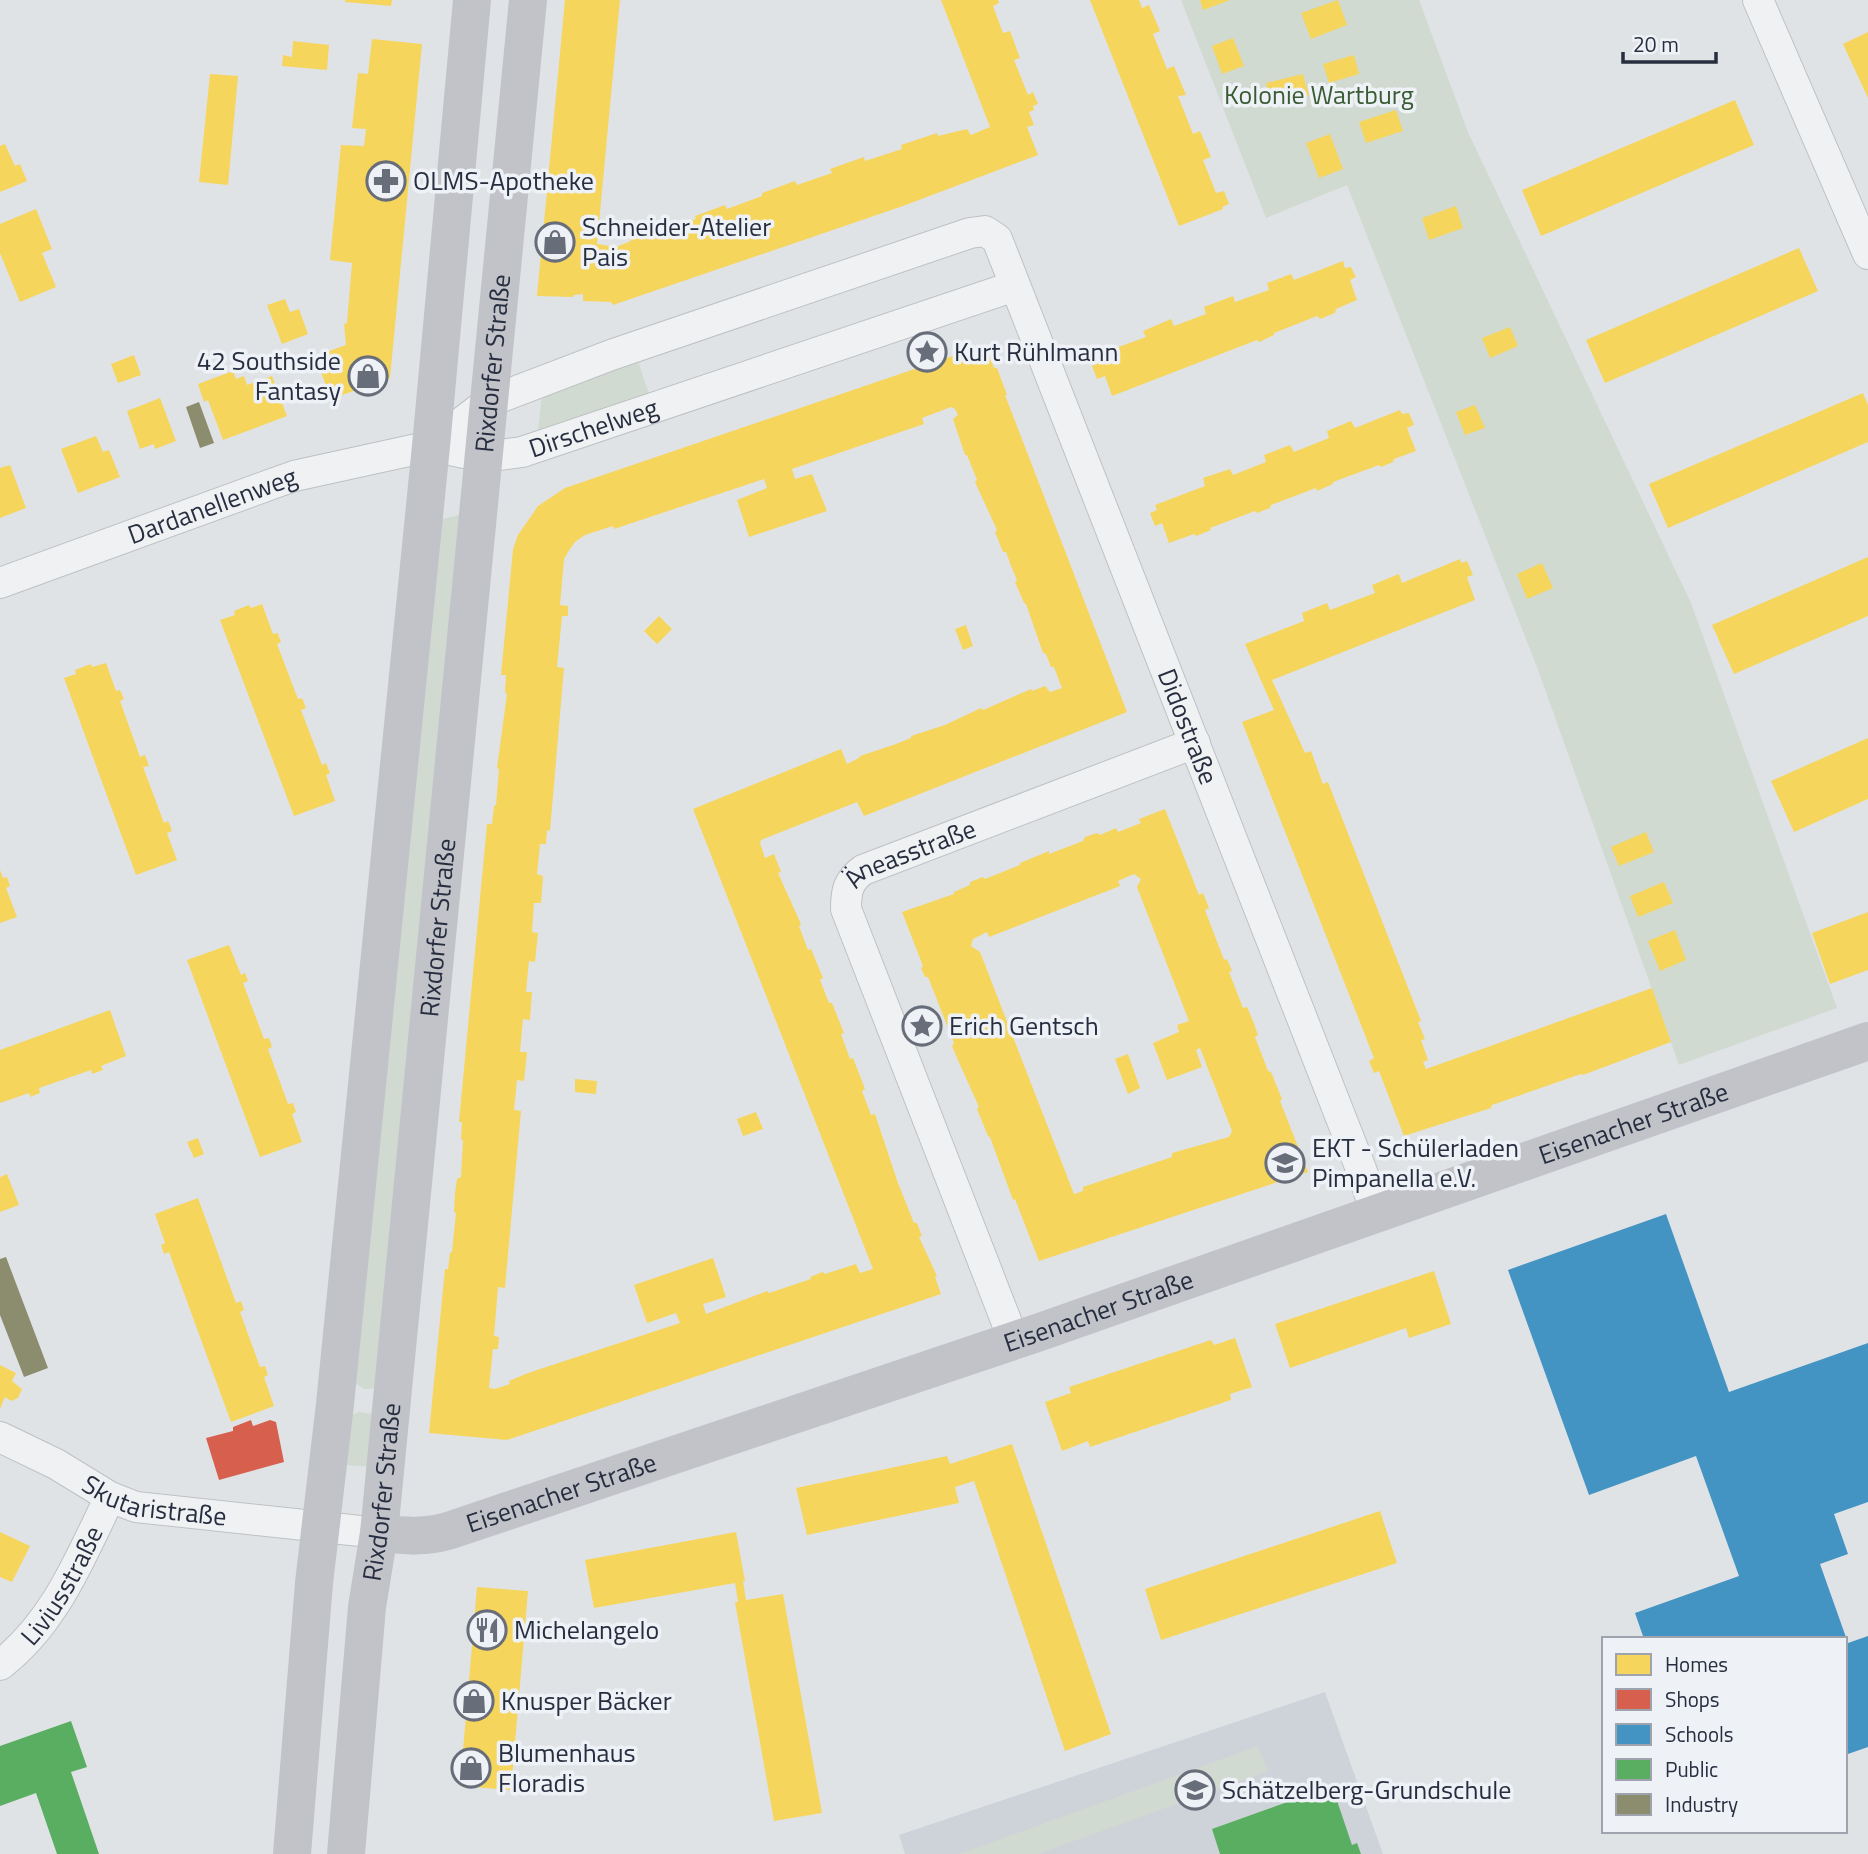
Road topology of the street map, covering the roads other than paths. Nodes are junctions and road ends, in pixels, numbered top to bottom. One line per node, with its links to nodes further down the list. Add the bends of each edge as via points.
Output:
1 (472, 0): 7 (street, Rixdorfer Straße)
2 (528, 0): 6 (street, Rixdorfer Straße)
3 (1758, 0): 4 (street)
4 (1868, 254)
5 (1015, 286): 6 (street, Didostraße, via 997,239 985,231 970,233 611,355); 8 (street, Dirschelweg, via 522,452); 10 (street, Didostraße)
6 (488, 402): 7 (street); 8 (street, Rixdorfer Straße)
7 (431, 446): 8 (street, Dirschelweg); 9 (street, Dardanellenweg, via 294,476); 14 (street, Rixdorfer Straße)
8 (484, 457): 15 (street, Rixdorfer Straße)
9 (0, 583)
10 (1195, 743): 12 (street, Didostraße); 13 (street, Äneasstraße, via 863,870 853,877 846,892 846,909)
11 (1868, 1041): 12 (street, Eisenacher Straße)
12 (1377, 1215): 13 (street, Eisenacher Straße)
13 (1014, 1340): 19 (street, Eisenacher Straße, via 432,1536)
14 (335, 1395): 15 (street); 18 (street, Rixdorfer Straße)
15 (391, 1401): 19 (street, Rixdorfer Straße)
16 (0, 1437): 17 (street, Skutaristraße, via 57,1464)
17 (110, 1497): 18 (street, Skutaristraße, via 136,1507); 20 (street, Liviusstraße, via 54,1607 33,1635)
18 (321, 1528): 19 (street, Eisenacher Straße); 21 (street, Rixdorfer Straße)
19 (379, 1533): 22 (street, Rixdorfer Straße, via 367,1607)
20 (0, 1665)
21 (292, 1854)
22 (346, 1854)

